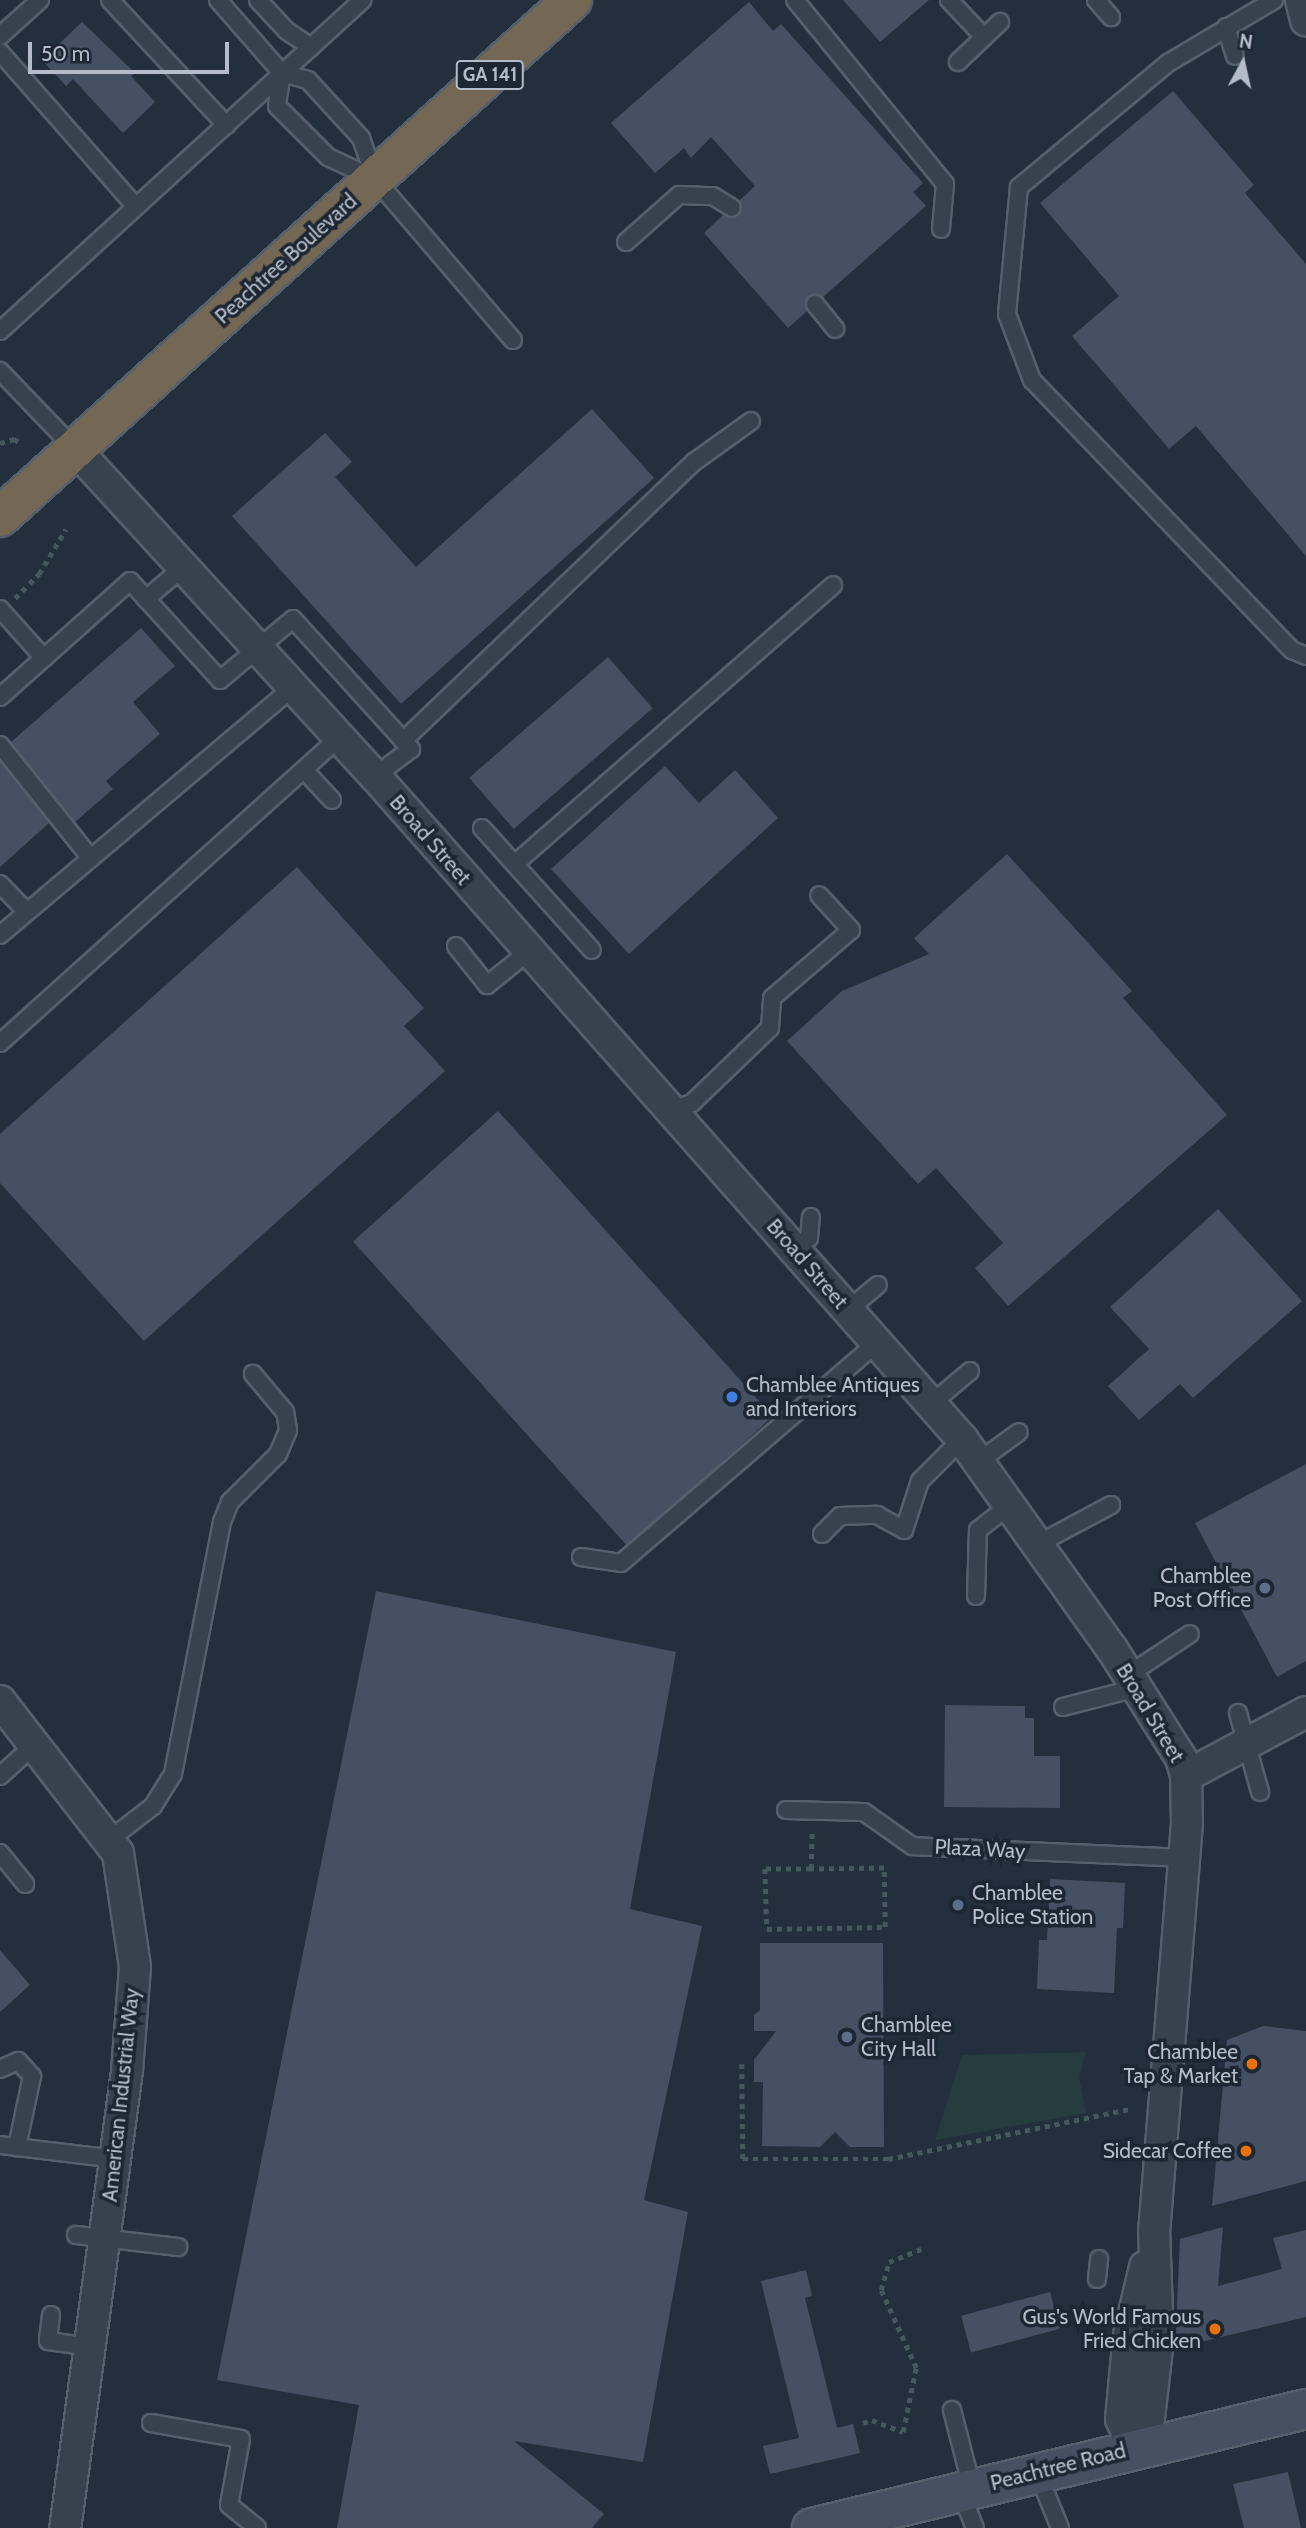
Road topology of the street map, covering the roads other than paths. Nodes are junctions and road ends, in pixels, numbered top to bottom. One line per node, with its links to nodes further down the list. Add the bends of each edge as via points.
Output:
1 (40, 0): 16 (lane)
2 (110, 0): 23 (lane)
3 (218, 0): 22 (lane)
4 (258, 0): 18 (lane)
5 (362, 0): 18 (lane)
6 (572, 0): 24 (highway, Peachtree Boulevard / GA 141)
7 (795, 0): 27 (lane, via 945,184)
8 (949, 0): 17 (lane)
9 (1096, 0): 12 (lane)
10 (1274, 0): 15 (lane)
11 (1301, 0): 13 (street)
12 (1111, 17)
13 (1306, 20)
14 (1000, 22): 17 (lane)
15 (1226, 27): 20 (lane); 42 (lane, via 1168,63 1019,187 1007,314 1032,380 1292,650)
16 (0, 36)
17 (984, 37): 21 (lane)
18 (311, 47): 22 (lane)
19 (0, 52): 25 (lane)
20 (1235, 56)
21 (958, 62)
22 (282, 73): 23 (lane); 24 (lane, via 308,80 360,138); 24 (lane, via 277,106 328,157)
23 (226, 125): 25 (lane)
24 (375, 179): 32 (lane); 35 (highway, Peachtree Boulevard / GA 141)
25 (136, 207): 31 (lane)
26 (732, 208): 28 (lane, via 713,196 678,195)
27 (941, 229)
28 (626, 242)
29 (815, 304): 30 (lane)
30 (835, 329)
31 (0, 331)
32 (513, 340)
33 (0, 371): 35 (lane)
34 (751, 421): 47 (lane, via 694,462)
35 (76, 450): 36 (highway, Peachtree Boulevard / GA 141); 37 (street, Broad Street)
36 (0, 517)
37 (181, 569): 39 (lane); 41 (street, Broad Street)
38 (833, 585): 54 (lane)
39 (146, 599): 41 (lane, via 220,680); 43 (lane, via 130,581)
40 (0, 609): 43 (lane)
41 (256, 649): 44 (street, Broad Street); 47 (lane, via 293,620)
42 (1306, 656)
43 (44, 658): 45 (lane)
44 (292, 688): 46 (street, Broad Street); 53 (lane)
45 (0, 697)
46 (339, 738): 49 (lane); 50 (street, Broad Street)
47 (403, 741): 50 (lane, via 411,749)
48 (0, 745): 53 (lane)
49 (304, 770): 51 (lane); 62 (lane)
50 (375, 776): 61 (street, Broad Street)
51 (332, 800)
52 (482, 828): 54 (lane)
53 (89, 856): 57 (lane)
54 (517, 862): 60 (lane)
55 (0, 884): 57 (lane)
56 (819, 895): 63 (lane, via 851,930 772,998 770,1028 692,1103)
57 (26, 911): 58 (lane)
58 (1, 932)
59 (456, 946): 61 (lane, via 487,985)
60 (592, 950)
61 (527, 953): 63 (street, Broad Street)
62 (0, 1042)
63 (669, 1111): 65 (street, Broad Street)
64 (811, 1217): 65 (lane, via 809,1238)
65 (795, 1248): 67 (street, Broad Street)
66 (878, 1285): 67 (lane)
67 (848, 1310): 68 (street, Broad Street)
68 (877, 1343): 71 (street, Broad Street); 78 (lane, via 621,1563)
69 (970, 1371): 71 (lane)
70 (253, 1374): 92 (lane, via 285,1412 288,1430 278,1454 230,1502 222,1522 173,1774 153,1806)
71 (931, 1404): 73 (street, Broad Street)
72 (1019, 1432): 73 (lane)
73 (971, 1450): 74 (street, Broad Street); 76 (lane, via 920,1481 904,1530 877,1515 840,1516)
74 (1010, 1505): 77 (street, Broad Street); 79 (lane, via 978,1530)
75 (1111, 1505): 77 (lane)
76 (822, 1534)
77 (1038, 1544): 81 (street, Broad Street)
78 (580, 1557)
79 (976, 1596)
80 (1189, 1634): 81 (lane)
81 (1132, 1681): 83 (lane); 89 (street, Broad Street, via 1181,1758)
82 (0, 1701): 86 (street, American Industrial Way)
83 (1063, 1707)
84 (1306, 1712): 87 (street)
85 (1238, 1713): 87 (lane)
86 (35, 1744): 88 (lane); 92 (street, American Industrial Way)
87 (1245, 1745): 89 (street); 90 (lane)
88 (0, 1776)
89 (1186, 1776): 94 (street, Broad Street)
90 (1260, 1792)
91 (786, 1810): 94 (lane, Plaza Way, via 864,1812 912,1846)
92 (109, 1840): 98 (street, American Industrial Way, via 120,1866 135,1967)
93 (0, 1853): 95 (lane)
94 (1184, 1858): 108 (street, Broad Street, via 1154,2229 1129,2335 1121,2419)
95 (25, 1884)
96 (0, 2069): 97 (lane, via 18,2062 32,2076)
97 (8, 2146): 98 (lane)
98 (115, 2159): 99 (street, American Industrial Way)
99 (90, 2237): 100 (lane); 104 (street, American Industrial Way)
100 (178, 2247)
101 (1099, 2259): 102 (lane)
102 (1097, 2279)
103 (51, 2315): 104 (lane, via 48,2341)
104 (90, 2347): 113 (street, American Industrial Way)
105 (952, 2410): 110 (lane)
106 (1306, 2410): 108 (street, Peachtree Road)
107 (151, 2423): 114 (lane, via 241,2439 229,2505)
108 (1134, 2461): 109 (street, Peachtree Road)
109 (1038, 2472): 110 (street, Peachtree Road); 116 (lane)
110 (966, 2490): 111 (street, Peachtree Road); 115 (lane)
111 (885, 2519): 112 (street, Peachtree Road)
112 (829, 2525)
113 (65, 2528)
114 (257, 2528)
115 (975, 2528)
116 (1060, 2528)

